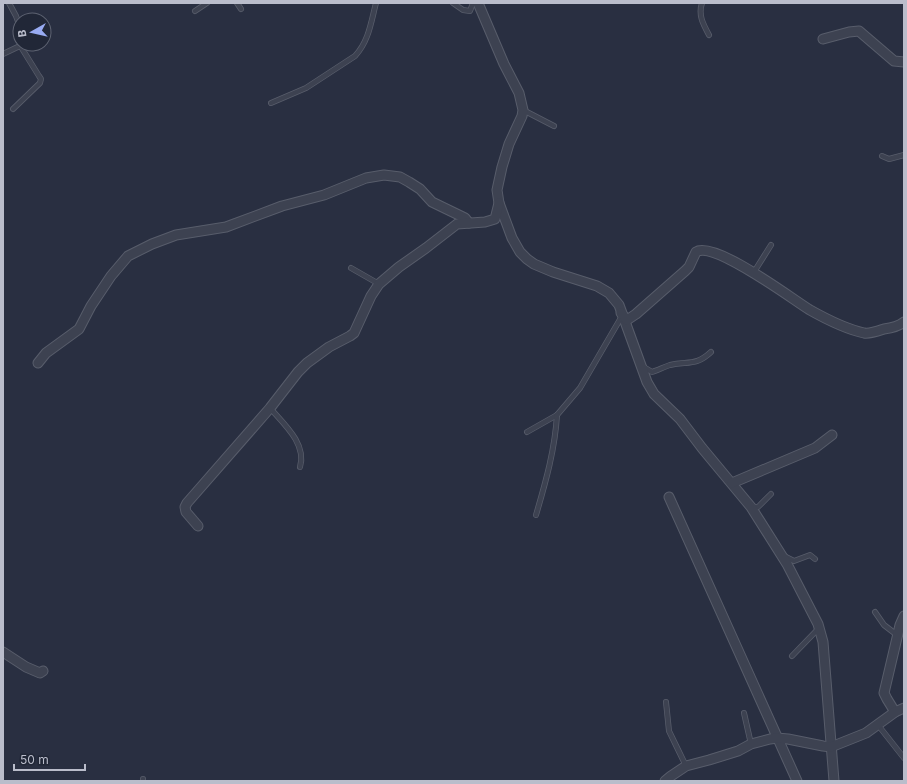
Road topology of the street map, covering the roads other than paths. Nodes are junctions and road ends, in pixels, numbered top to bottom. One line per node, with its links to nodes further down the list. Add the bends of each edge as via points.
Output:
1 (207, 3): 9 (lane)
2 (237, 3): 8 (lane)
3 (376, 3): 14 (lane, via 367,38 355,56 306,88)
4 (453, 3): 5 (lane, via 470,11)
5 (473, 3)
6 (478, 3): 16 (street, via 519,93)
7 (702, 3): 10 (lane, via 701,17)
8 (241, 9)
9 (195, 11)
10 (709, 35)
11 (823, 39): 13 (street, via 859,31 894,61)
12 (27, 52): 15 (lane, via 41,80)
13 (904, 62)
14 (271, 104)
15 (13, 109)
16 (523, 110): 17 (lane); 20 (street, via 502,167 497,190)
17 (554, 126)
18 (904, 155): 19 (lane, via 889,159)
19 (882, 156)
20 (499, 204): 21 (street, via 495,219); 26 (street, via 512,238 527,259 553,272 603,288 616,300)
21 (469, 223): 25 (street, via 457,224 398,266); 29 (street, via 465,218 432,202 410,182 400,177 384,175 366,178 324,195 282,206 232,225 176,235 128,256 111,276 79,329 46,353)
22 (771, 245): 24 (lane)
23 (351, 268): 25 (lane)
24 (754, 272): 26 (street, via 724,257 699,250 689,267 636,314 627,320); 27 (street, via 810,310 858,331 866,333 883,330)
25 (379, 284): 31 (street, via 354,332 307,363)
26 (621, 314): 30 (street); 32 (lane, via 580,388)
27 (904, 322)
28 (711, 352): 30 (lane, via 696,362 670,365 652,372)
29 (38, 363)
30 (639, 364): 36 (street, via 654,394 680,419)
31 (270, 408): 35 (lane, via 296,441 302,456); 41 (street, via 187,503 186,512)
32 (557, 415): 33 (lane); 40 (lane, via 552,460)
33 (527, 432)
34 (832, 435): 36 (street, via 814,448)
35 (300, 467)
36 (732, 483): 39 (street)
37 (771, 494): 39 (lane, via 758,507)
38 (669, 497): 55 (street)
39 (751, 507): 42 (street)
40 (536, 515)
41 (198, 526)
42 (781, 554): 43 (lane, via 794,561 810,555); 46 (street)
43 (815, 559)
44 (875, 612): 47 (lane, via 884,625)
45 (904, 616): 47 (street)
46 (819, 628): 49 (lane); 57 (street, via 823,642)
47 (897, 635): 52 (street, via 884,693)
48 (3, 652): 50 (street, via 34,671)
49 (792, 656)
50 (43, 671)
51 (666, 702): 59 (lane, via 669,731)
52 (900, 710): 54 (street)
53 (744, 713): 56 (lane)
54 (878, 725): 57 (street, via 866,733); 58 (lane)
55 (777, 738): 56 (street); 57 (street); 61 (street)
56 (751, 744): 59 (street, via 738,751)
57 (831, 747): 62 (street)
58 (904, 758)
59 (686, 766): 60 (street)
60 (665, 781)
61 (797, 781)
62 (834, 781)

